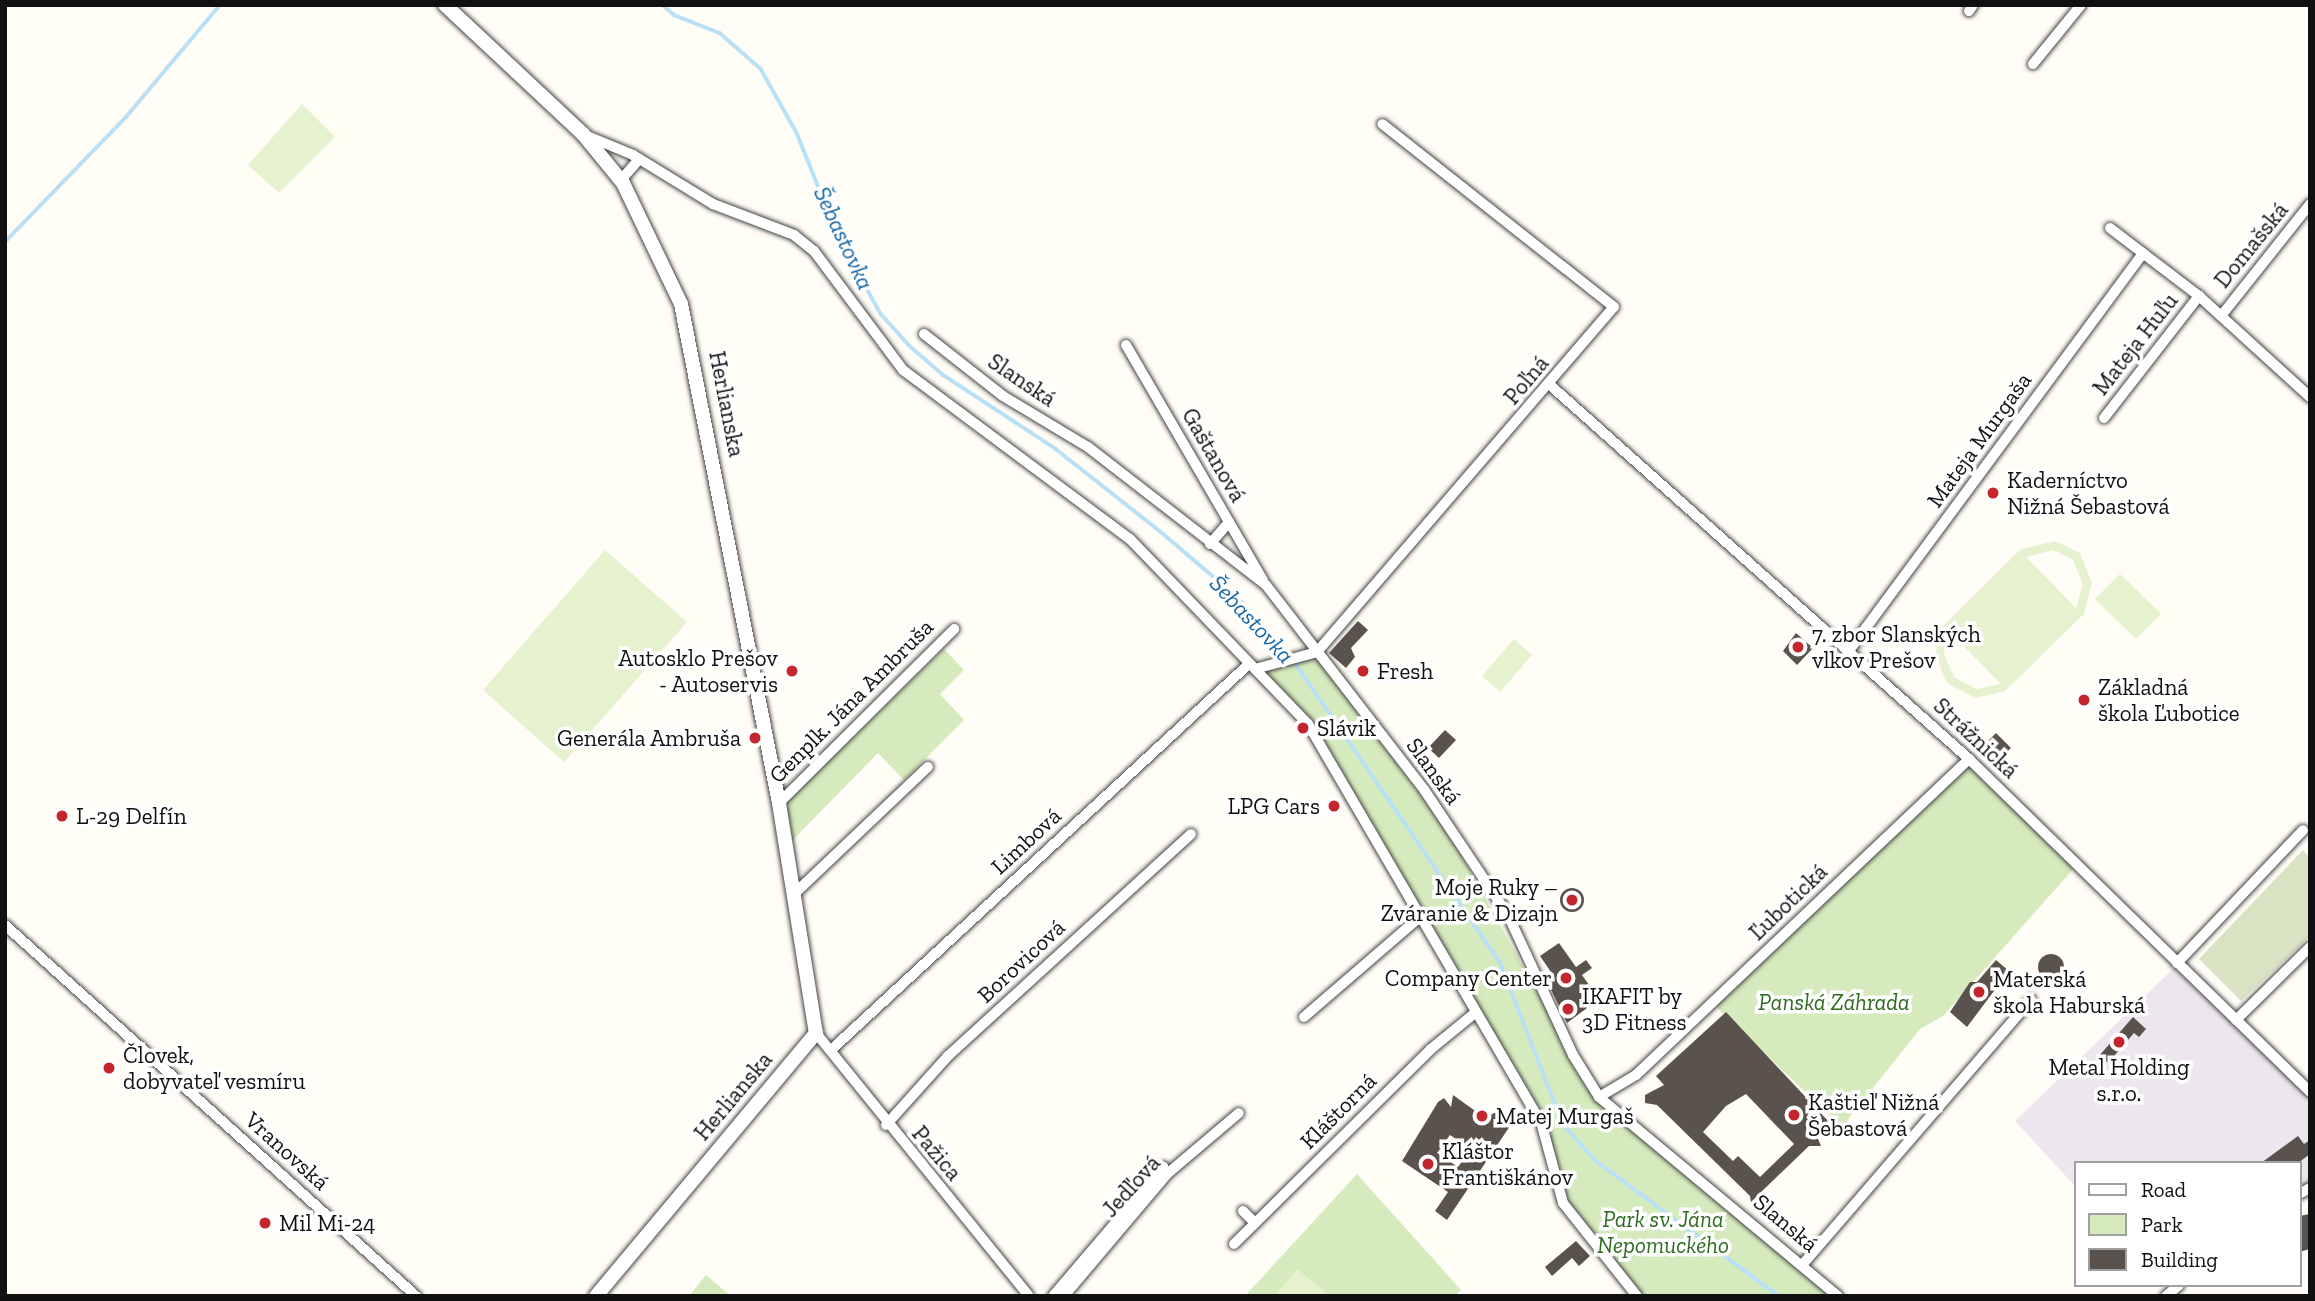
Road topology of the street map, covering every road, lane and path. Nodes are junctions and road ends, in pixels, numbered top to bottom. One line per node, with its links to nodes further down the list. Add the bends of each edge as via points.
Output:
1 (445, 5): 5 (street, Herlianska)
2 (2081, 5): 3 (street)
3 (2033, 64)
4 (1382, 124): 15 (street, Poľná, via 1614,307)
5 (583, 134): 6 (street); 7 (street, Herlianska)
6 (639, 159): 7 (street); 24 (street, via 713,204 794,234 814,251 910,377 1130,539)
7 (621, 180): 27 (street, Herlianska, via 652,233 681,304 696,362)
8 (2310, 204): 12 (street, Domašská)
9 (2110, 228): 10 (street)
10 (2143, 253): 11 (street); 23 (street, Mateja Murgaša)
11 (2199, 296): 12 (street); 17 (street, Mateja Huľu)
12 (2221, 316): 16 (street, Domašská)
13 (924, 334): 19 (street, Slanská, via 1003,396 1088,447)
14 (1126, 345): 18 (street, Gaštanová)
15 (1550, 386): 22 (street, Poľná); 23 (street, Strážnická)
16 (2310, 397)
17 (2104, 418)
18 (1229, 522): 19 (street); 20 (street, Gaštanová)
19 (1210, 544): 20 (street, Slanská)
20 (1266, 585): 22 (street, Slanská)
21 (954, 629): 27 (street, Genplk. Jána Ambruša)
22 (1317, 652): 24 (street); 42 (street, Slanská, via 1425,790 1508,915 1573,1055)
23 (1849, 652): 25 (street, Strážnická)
24 (1252, 666): 31 (street, via 1308,724); 40 (street, Limbová)
25 (1969, 759): 34 (street, Strážnická); 42 (street, Ľubotická, via 1636,1075)
26 (928, 767): 30 (street)
27 (779, 803): 30 (street, Herlianska)
28 (2303, 830): 34 (street)
29 (1191, 834): 44 (street, Borovicová, via 948,1056)
30 (793, 895): 39 (street, Herlianska)
31 (1420, 917): 36 (street); 37 (street)
32 (5, 925): 50 (street, Vranovská)
33 (2310, 947): 38 (street)
34 (2177, 962): 38 (street, Strážnická)
35 (2031, 1000): 49 (street)
36 (1476, 1012): 47 (street, Kláštorná, via 1431,1049); 55 (street, via 1541,1122 1563,1203)
37 (1304, 1017)
38 (2236, 1020): 41 (street, Strážnická)
39 (816, 1033): 40 (street, Pažica); 51 (street, Herlianska)
40 (831, 1050): 44 (street, Pažica)
41 (2310, 1092)
42 (1599, 1097): 49 (street, Slanská)
43 (1239, 1113): 54 (street, Jedľová, via 1167,1174)
44 (886, 1125): 52 (street, Pažica)
45 (1163, 1167): 53 (street, Jedľová)
46 (1243, 1211): 47 (street)
47 (1255, 1223): 48 (street, Kláštorná)
48 (1234, 1244)
49 (1803, 1264): 56 (street, Slanská)
50 (416, 1296)
51 (596, 1296)
52 (1029, 1296)
53 (1053, 1296)
54 (1064, 1296)
55 (1637, 1296)
56 (1838, 1296)

